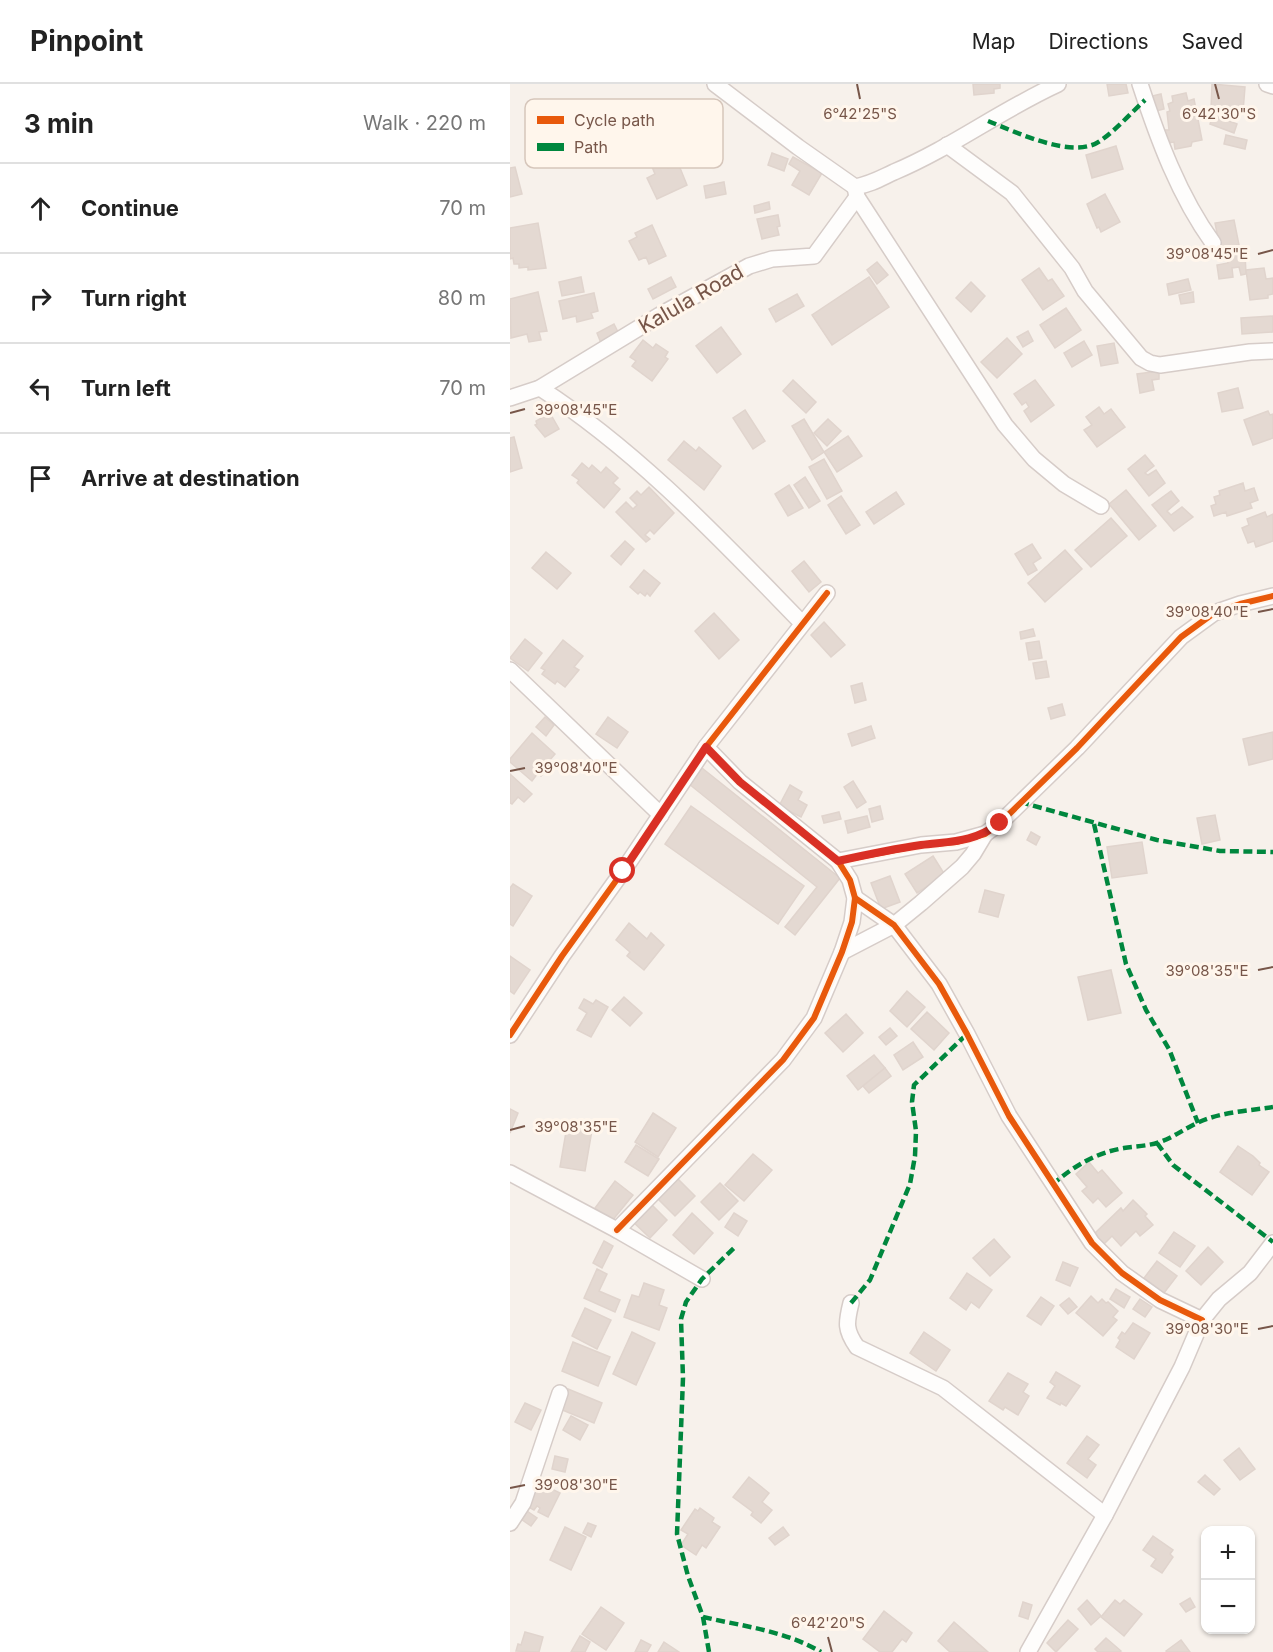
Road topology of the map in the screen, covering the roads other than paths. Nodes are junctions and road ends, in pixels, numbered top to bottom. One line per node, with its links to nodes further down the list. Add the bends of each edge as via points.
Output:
1 (716, 84): 7 (street)
2 (1058, 84): 6 (street)
3 (1140, 84): 8 (street, via 1177,180 1196,220)
4 (1267, 84): 5 (street)
5 (1273, 87)
6 (947, 145): 7 (street); 9 (street, via 1012,193 1141,358 1160,365)
7 (856, 192): 10 (street, Kalula Road, via 814,256 772,259 749,266); 12 (street, via 1005,426 1056,478)
8 (1213, 243)
9 (1273, 351)
10 (540, 388): 11 (street, Kalula Road); 15 (street, via 578,413 696,514)
11 (510, 398)
12 (1101, 506)
13 (827, 593): 15 (street)
14 (1273, 596): 19 (street, via 1214,613 1181,637 1077,748)
15 (802, 623): 17 (street)
16 (510, 670): 18 (street)
17 (706, 747): 18 (street); 20 (street, via 740,782)
18 (661, 814): 24 (street)
19 (985, 834): 20 (street); 22 (street, via 962,867)
20 (838, 861): 21 (street, via 850,879)
21 (855, 898): 22 (street); 23 (street)
22 (894, 925): 23 (street); 30 (street, via 939,984 1009,1116 1092,1243 1122,1273 1160,1299)
23 (842, 952): 26 (street, via 814,1018 783,1060)
24 (510, 1035)
25 (510, 1173): 26 (street)
26 (617, 1230): 28 (street)
27 (1273, 1243): 30 (street, via 1250,1273 1219,1299)
28 (702, 1279)
29 (851, 1303): 32 (street, via 846,1323 857,1347 943,1388)
30 (1202, 1320): 32 (street, via 1182,1367)
31 (560, 1393): 33 (street, via 523,1503)
32 (1105, 1515): 34 (street)
33 (510, 1523)
34 (1028, 1652)

